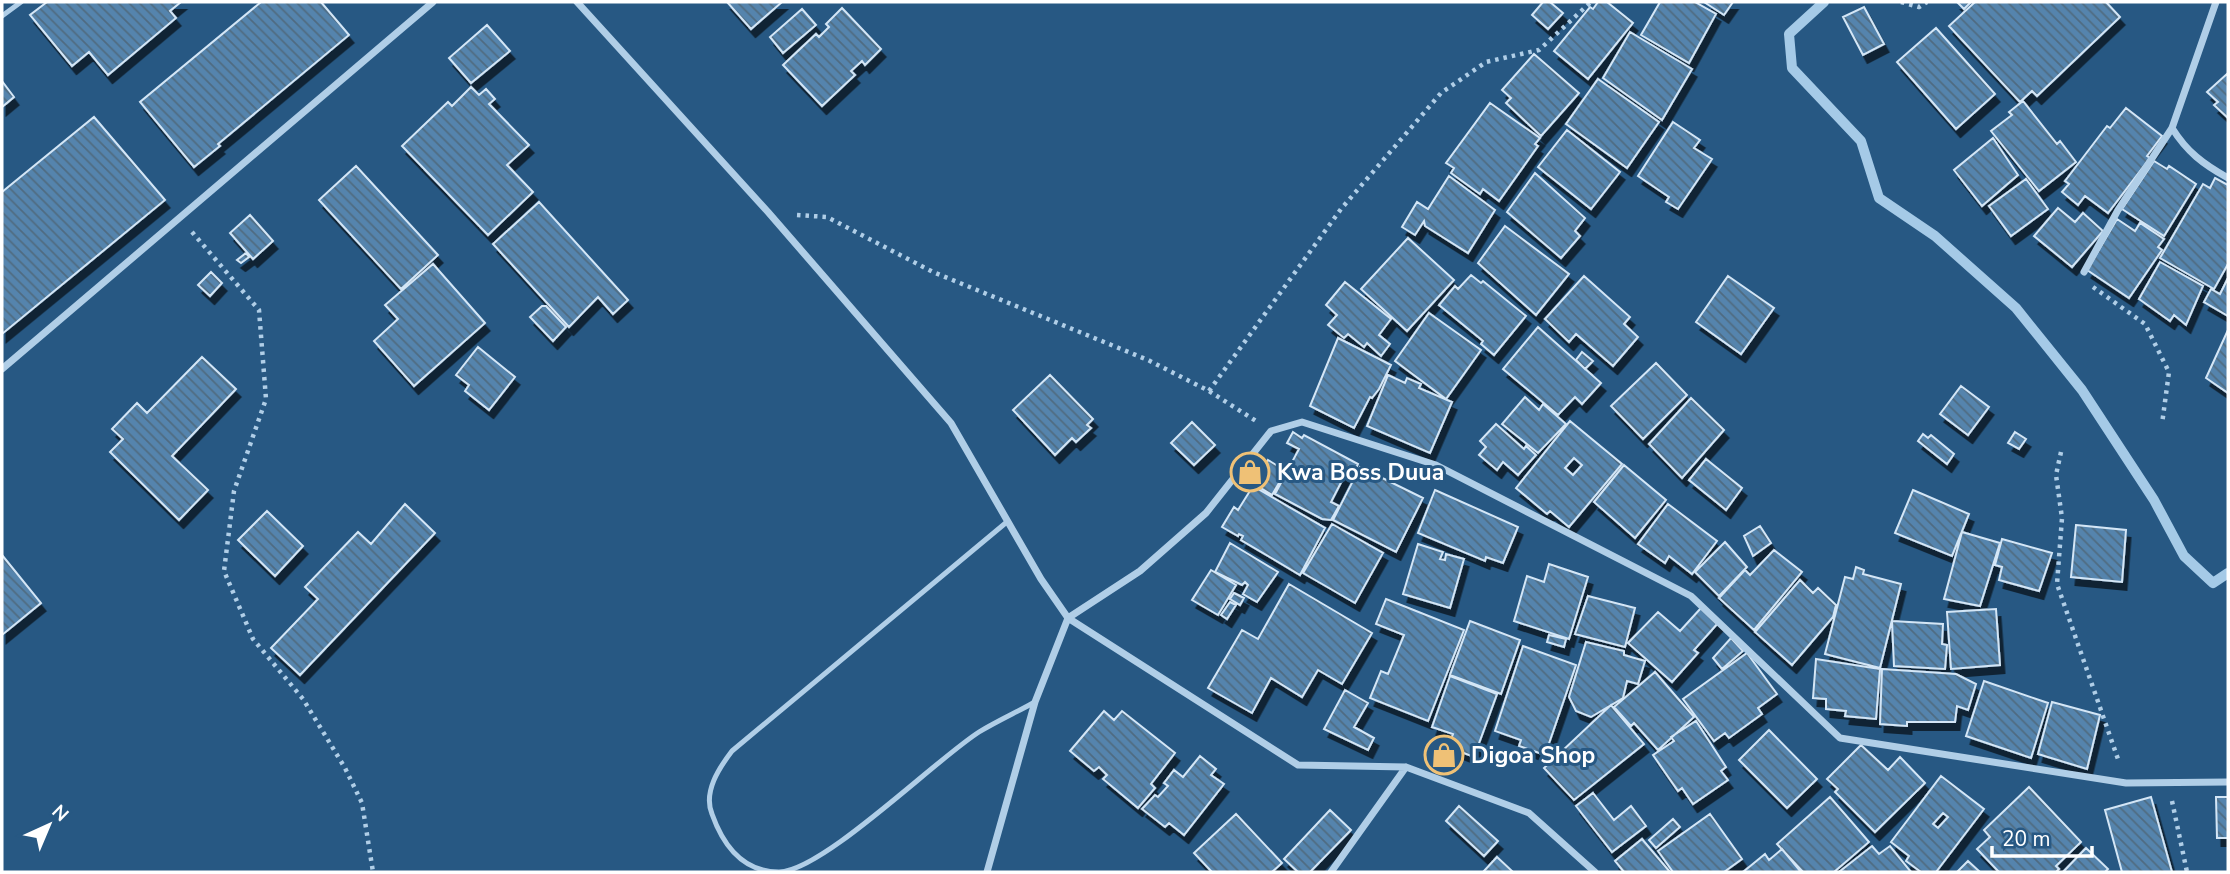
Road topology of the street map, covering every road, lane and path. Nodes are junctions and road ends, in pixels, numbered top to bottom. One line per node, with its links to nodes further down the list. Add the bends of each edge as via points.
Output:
1 (20, 2): 8 (lane)
2 (433, 2): 12 (street)
3 (577, 2): 11 (street)
4 (1591, 2): 15 (path, via 1539,50 1486,61 1441,93 1341,209)
5 (1902, 2): 6 (path, via 1919,7)
6 (1927, 2)
7 (2216, 2): 9 (street)
8 (2, 16)
9 (2172, 128): 10 (street, via 2201,163); 13 (street)
10 (2228, 178)
11 (768, 212): 15 (path, via 827,217 933,272 1148,360); 19 (street, via 951,424)
12 (180, 219): 14 (street); 26 (path, via 260,310 266,399 234,491 224,571 253,639 303,699 345,768 362,803)
13 (2084, 272): 16 (path, via 2092,286 2144,324 2169,372)
14 (2, 369)
15 (1209, 391): 17 (path)
16 (2162, 424)
17 (1271, 431): 20 (street, via 1206,513 1140,571); 25 (street, via 1302,422 1436,465 1691,596 1840,738)
18 (2061, 452): 25 (path, via 2056,475 2062,518 2057,584)
19 (1008, 521): 20 (street); 21 (lane, via 732,751 716,772 709,808 722,843 750,866 780,872 817,859 979,732)
20 (1068, 618): 21 (street); 22 (street, via 1298,765)
21 (1035, 702): 27 (street)
22 (1406, 766): 28 (street); 29 (street, via 1529,813)
23 (2168, 782): 24 (street); 25 (street); 30 (path)
24 (2228, 782)
25 (2126, 783)
26 (373, 872)
27 (987, 872)
28 (1331, 872)
29 (1595, 872)
30 (2187, 872)

